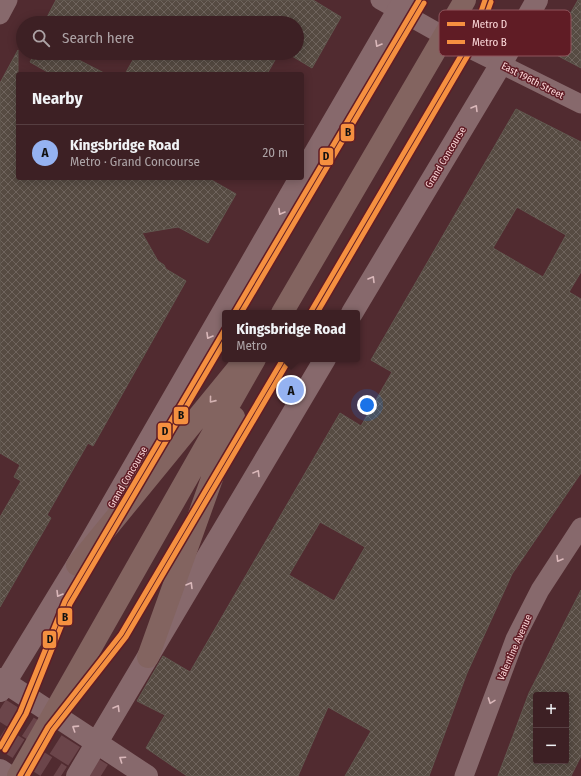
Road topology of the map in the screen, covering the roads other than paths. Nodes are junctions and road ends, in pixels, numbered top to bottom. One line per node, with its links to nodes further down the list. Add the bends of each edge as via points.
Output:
1 (8, 0): 7 (street)
2 (465, 0): 5 (main road)
3 (537, 0): 6 (street, Grand Concourse)
4 (394, 4): 8 (street, East 196th Street); 14 (street, one-way to 14)
5 (459, 10)
6 (531, 10)
7 (0, 15)
8 (439, 33)
9 (439, 45): 17 (main road)
10 (485, 56): 12 (street, East 196th Street)
11 (506, 56): 12 (street, Grand Concourse)
12 (501, 64): 13 (street, East 196th Street); 18 (street, Grand Concourse, one-way to 12)
13 (581, 104)
14 (304, 171)
15 (299, 180): 16 (street, Grand Concourse, one-way to 16)
16 (224, 310)
17 (284, 310)
18 (354, 310)
19 (222, 313): 25 (street, Grand Concourse, one-way to 25)
20 (249, 362): 25 (main road, one-way to 25)
21 (250, 362): 28 (main road)
22 (251, 362): 26 (main road)
23 (323, 362): 26 (street, one-way to 23)
24 (581, 527): 35 (street, Valentine Avenue, one-way to 35, via 540,590 515,639)
25 (77, 565): 27 (street, Grand Concourse, one-way to 27)
26 (148, 657): 29 (street, one-way to 26)
27 (2, 684): 28 (street)
28 (54, 714): 29 (street, one-way to 28); 32 (main road)
29 (97, 742): 33 (street); 34 (street, one-way to 29)
30 (0, 770): 31 (street)
31 (9, 776)
32 (18, 776)
33 (77, 776)
34 (147, 776)
35 (464, 776)

